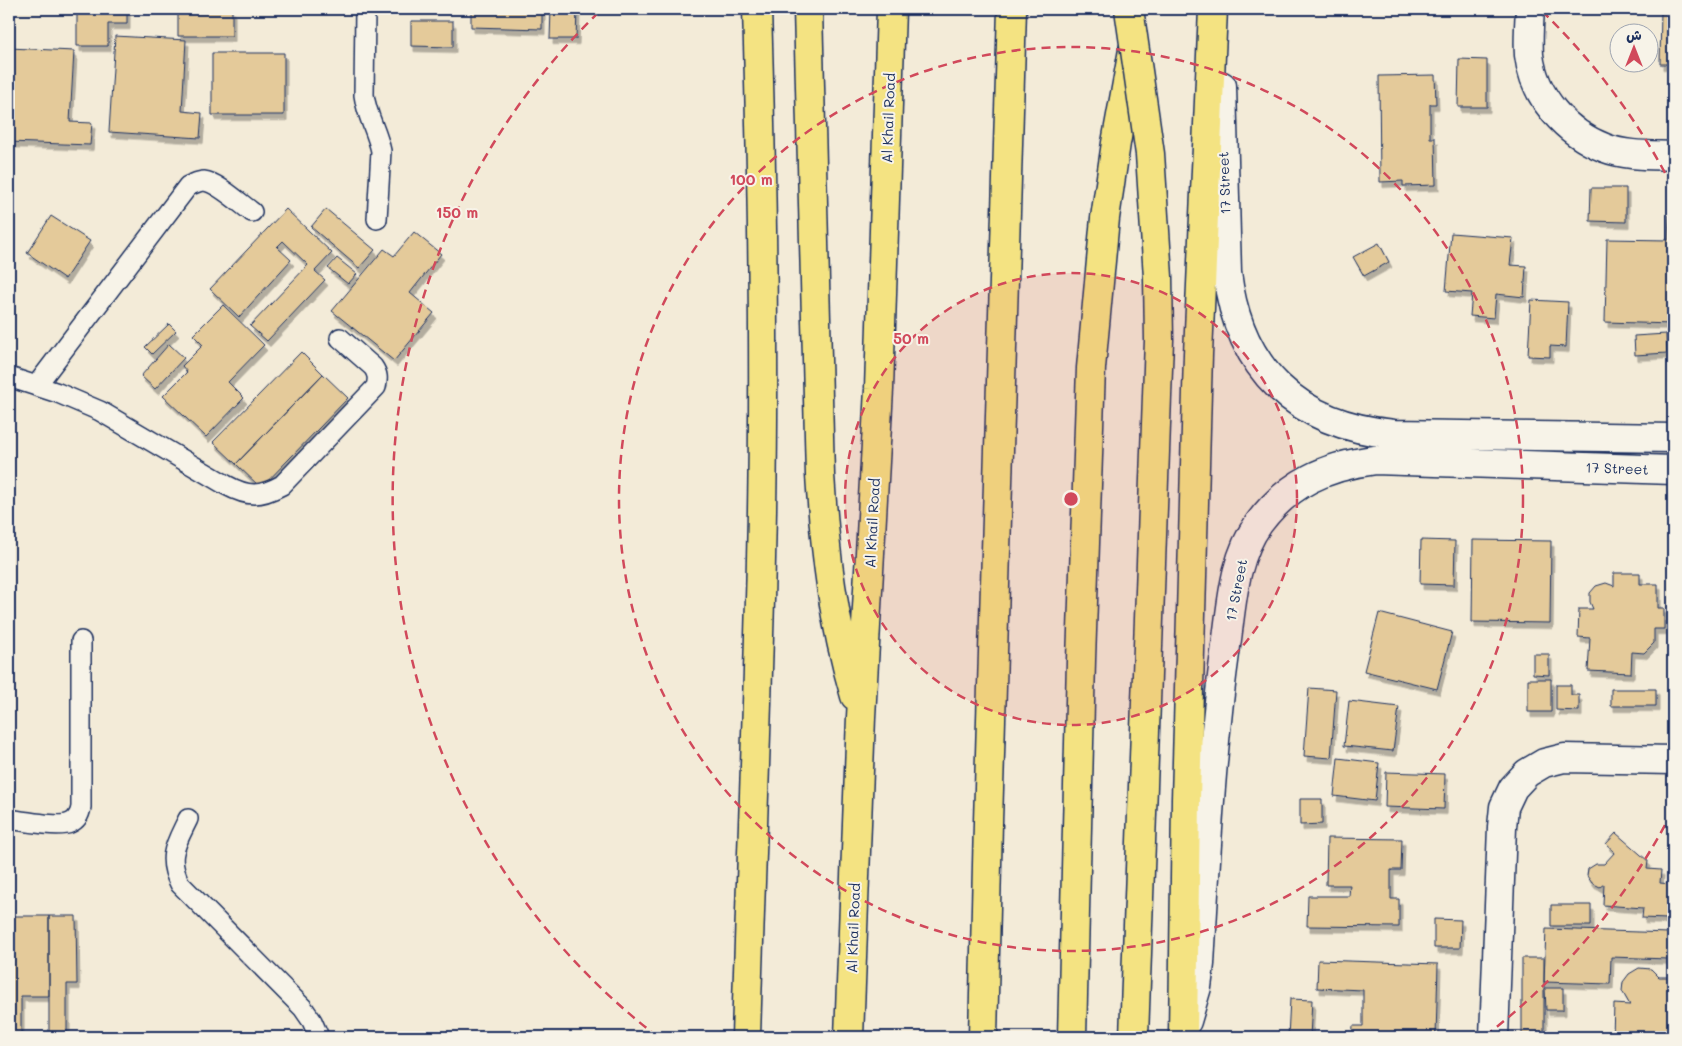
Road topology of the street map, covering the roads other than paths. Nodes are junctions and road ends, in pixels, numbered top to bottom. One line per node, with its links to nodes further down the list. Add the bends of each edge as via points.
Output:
1 (365, 9): 13 (lane, via 364,95 381,151)
2 (757, 9): 26 (highway, via 762,181 762,512)
3 (808, 9): 20 (highway, via 824,536 844,658)
4 (891, 9): 20 (highway, Al Khail Road, via 879,389)
5 (1012, 9): 28 (highway)
6 (1129, 9): 30 (highway, bridge, via 1150,154 1158,260 1159,340)
7 (1142, 9): 29 (highway, via 1124,97 1106,218 1091,368)
8 (1213, 9): 24 (highway, via 1198,354)
9 (1218, 9): 17 (street, 17 Street, via 1230,294 1242,334 1252,353 1279,386 1312,412 1352,428 1373,432)
10 (1530, 9): 11 (street, via 1529,55 1538,85 1554,113 1578,134 1606,148)
11 (1673, 156)
12 (252, 212): 16 (lane, via 213,183 204,181 188,186)
13 (377, 219)
14 (340, 338): 16 (lane, via 373,367 377,373 376,387 282,485 254,495 226,485 80,401)
15 (9, 377): 16 (lane)
16 (36, 386)
17 (1673, 438)
18 (1673, 470): 24 (street, 17 Street, via 1375,460 1330,469 1309,478 1273,506 1247,544 1234,588 1213,764 1200,964 1197,987)
19 (81, 640): 22 (lane, via 80,814 63,825)
20 (861, 717): 27 (highway, Al Khail Road)
21 (1673, 760): 31 (street, via 1564,758 1544,763 1527,773 1513,788 1504,807 1502,827)
22 (9, 819)
23 (188, 819): 25 (lane, via 172,861 180,884 303,1008)
24 (1183, 1034)
25 (319, 1037)
26 (746, 1037)
27 (849, 1037)
28 (983, 1037)
29 (1072, 1037)
30 (1134, 1037)
31 (1494, 1037)

